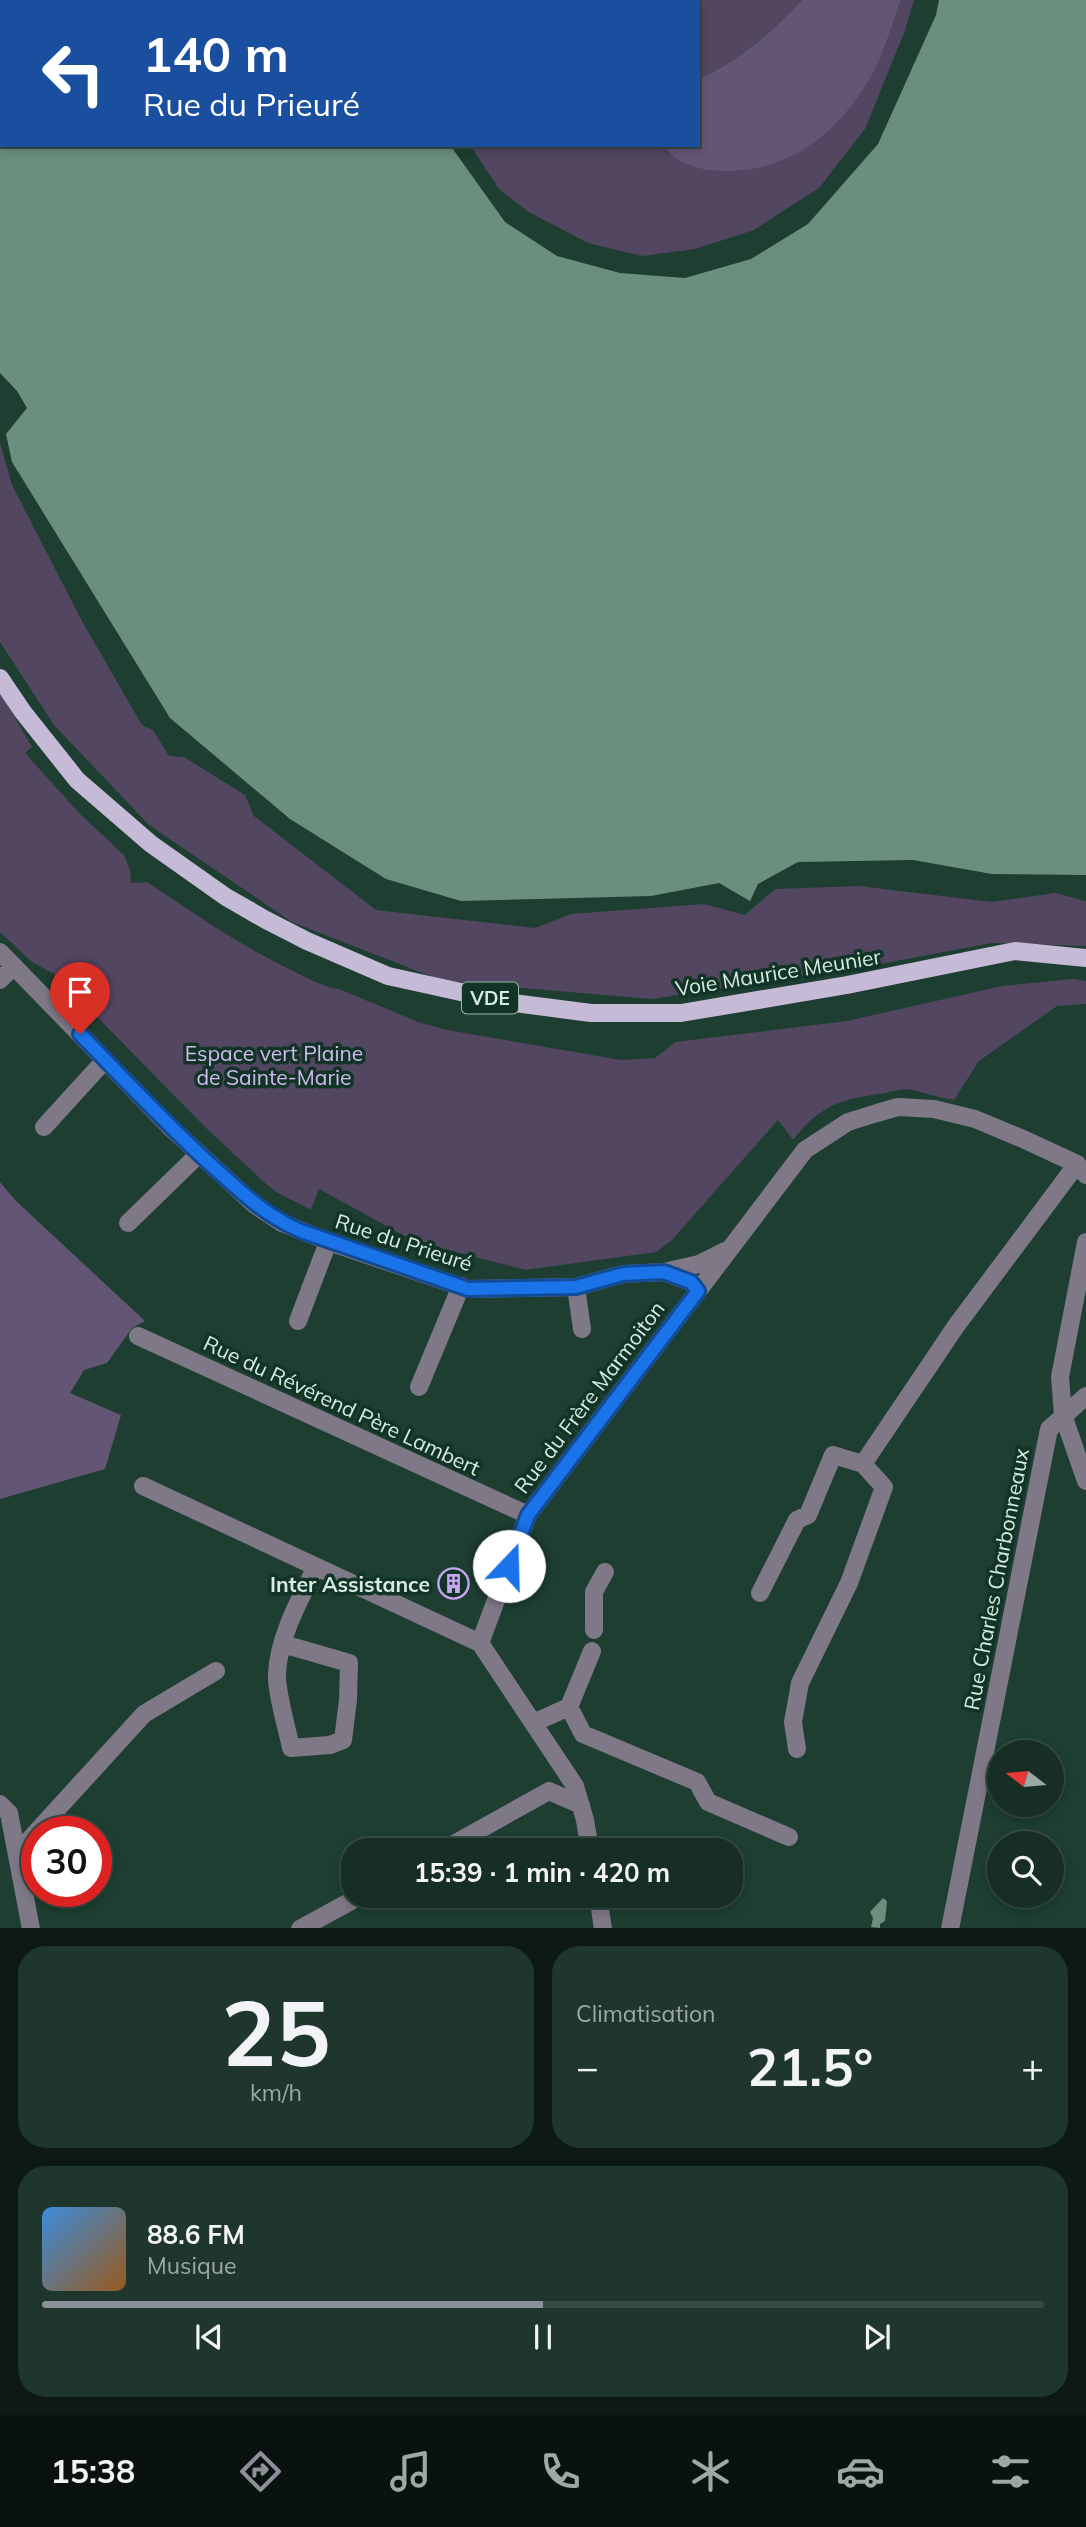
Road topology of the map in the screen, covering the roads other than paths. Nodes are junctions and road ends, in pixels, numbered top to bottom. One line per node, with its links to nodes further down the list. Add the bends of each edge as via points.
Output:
1 (0, 678): 3 (main road, Voie Maurice Meunier / VDE, via 77,780 150,844 266,920 388,975 506,1002 591,1013 681,1013 1015,951)
2 (0, 952): 4 (street, Rue du Prieuré)
3 (1086, 958)
4 (14, 966): 5 (street); 6 (street, Rue du Prieuré)
5 (0, 980)
6 (105, 1060): 7 (street); 8 (street, Rue du Prieuré)
7 (44, 1127)
8 (199, 1154): 10 (street); 11 (street, Rue du Prieuré, via 255,1205 282,1223)
9 (1082, 1169): 13 (street, Rue du Frère Marmoiton, via 975,1119 898,1107 848,1122 805,1150); 24 (street, via 956,1326)
10 (128, 1223)
11 (328, 1242): 15 (street, Rue du Prieuré); 18 (street)
12 (1086, 1242): 23 (street, via 1060,1377)
13 (732, 1248): 14 (street, Rue du Prieuré, via 699,1264); 17 (street, Rue du Frère Marmoiton)
14 (664, 1272): 16 (street, Rue du Prieuré, via 623,1274); 17 (street, Rue du Prieuré, via 691,1282)
15 (461, 1286): 16 (street, Rue du Prieuré); 21 (street)
16 (576, 1287): 19 (street)
17 (698, 1291): 27 (street, Rue du Frère Marmoiton)
18 (298, 1321)
19 (582, 1329)
20 (138, 1336): 27 (street, Rue du Révérend Père Lambert)
21 (419, 1387)
22 (1086, 1396): 23 (street)
23 (1063, 1415): 25 (street); 52 (street, Rue Charles Charbonneaux, via 1049,1429)
24 (863, 1464): 30 (street, via 833,1455 808,1515 797,1520); 38 (street, via 884,1487 849,1583 800,1683 793,1722)
25 (1086, 1481)
26 (143, 1486): 28 (street)
27 (528, 1515): 32 (street, Rue du Frère Marmoiton)
28 (316, 1567): 32 (street); 33 (street)
29 (605, 1572): 31 (street, via 594,1592)
30 (760, 1593)
31 (594, 1630)
32 (480, 1643): 37 (street)
33 (283, 1644): 33 (street, via 276,1676 291,1748 342,1740 349,1663)
34 (592, 1651): 36 (street)
35 (216, 1671): 46 (street, via 144,1714)
36 (569, 1707): 37 (street); 43 (street, via 583,1734 697,1782 708,1802)
37 (533, 1723): 39 (street)
38 (797, 1749)
39 (563, 1769): 40 (street); 42 (street, via 575,1786)
40 (549, 1791): 42 (street); 44 (street)
41 (0, 1804): 46 (street, via 9,1813)
42 (580, 1805): 45 (street)
43 (789, 1837)
44 (465, 1838)
45 (587, 1838)
46 (18, 1852): 49 (street)
47 (341, 1906): 50 (street)
48 (599, 1908): 51 (street)
49 (31, 1928)
50 (300, 1928)
51 (603, 1928)
52 (950, 1928)

